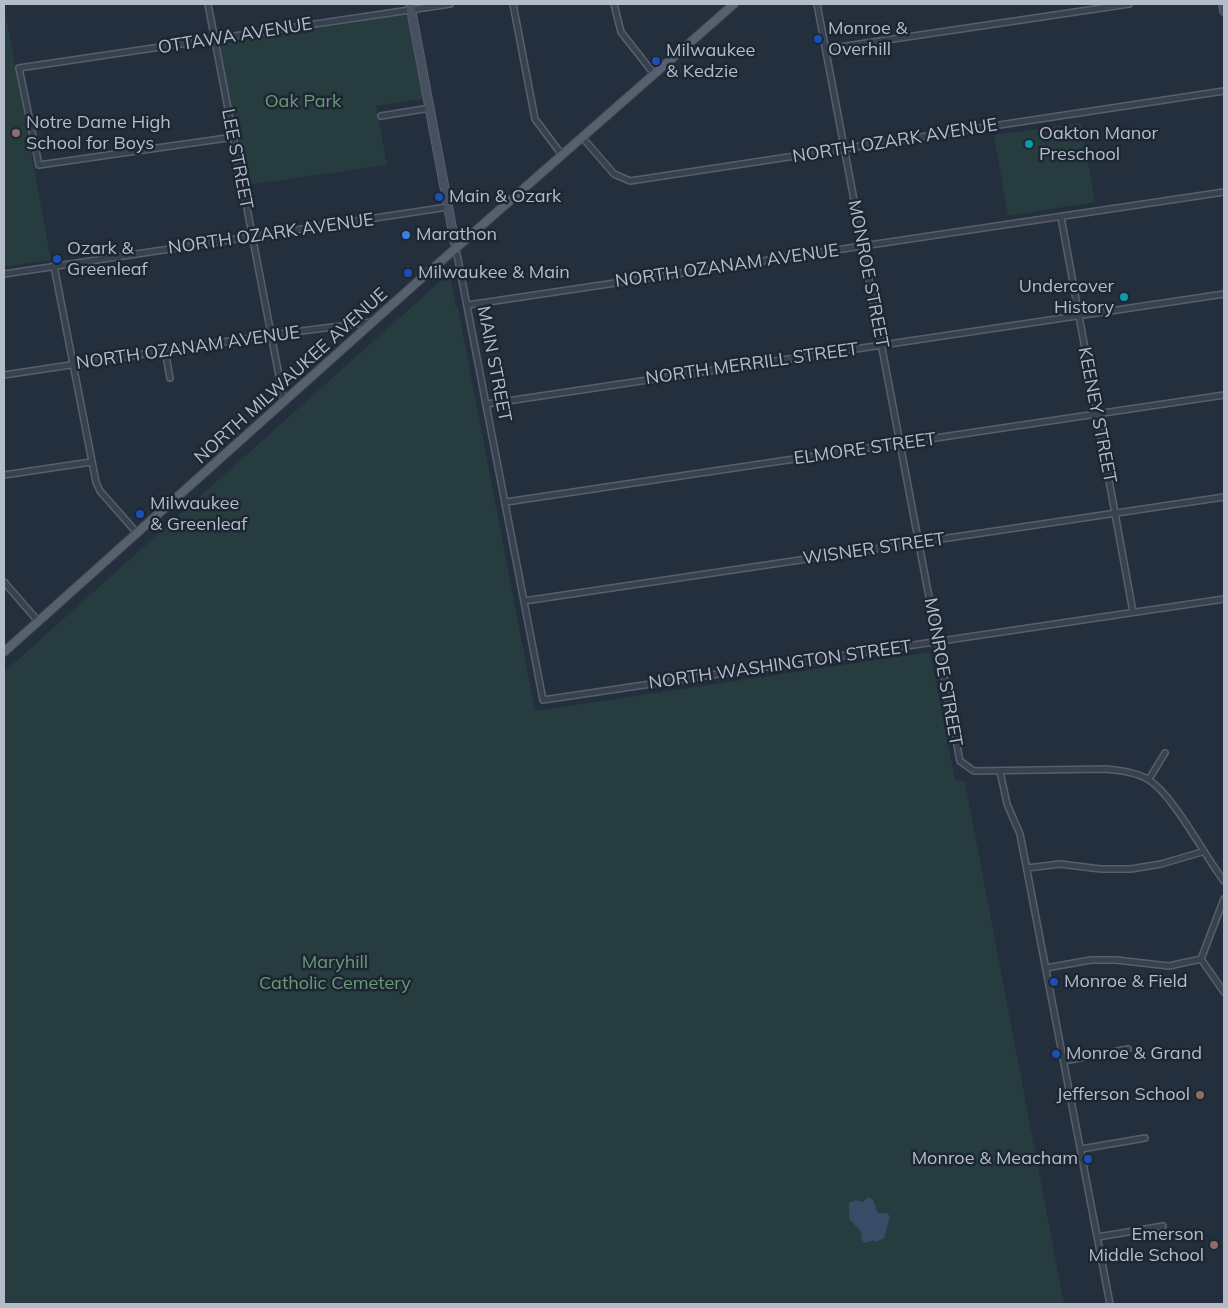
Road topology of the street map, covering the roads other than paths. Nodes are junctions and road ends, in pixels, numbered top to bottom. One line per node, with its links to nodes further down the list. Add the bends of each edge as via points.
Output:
1 (208, 4): 11 (street, LEE STREET)
2 (450, 4): 9 (street, OTTAWA AVENUE)
3 (513, 4): 20 (street, via 535,119)
4 (614, 4): 13 (street, via 621,32)
5 (734, 4): 13 (main road, NORTH MILWAUKEE AVENUE)
6 (817, 4): 12 (street, MONROE STREET)
7 (1130, 4): 12 (street)
8 (1223, 4): 10 (street)
9 (411, 7): 11 (street, OTTAWA AVENUE); 15 (street, MAIN STREET)
10 (1224, 11)
11 (214, 39): 17 (street, LEE STREET); 17 (street, OTTAWA AVENUE, via 20,68 39,165)
12 (826, 49): 19 (street, MONROE STREET)
13 (654, 74): 18 (main road, NORTH MILWAUKEE AVENUE)
14 (1224, 91): 19 (street, NORTH OZARK AVENUE)
15 (430, 108): 16 (street); 22 (street, MAIN STREET)
16 (381, 116)
17 (234, 138): 24 (street, LEE STREET)
18 (582, 138): 19 (street, NORTH OZARK AVENUE, via 614,174 630,181); 20 (main road, NORTH MILWAUKEE AVENUE)
19 (844, 149): 25 (street, MONROE STREET)
20 (562, 155): 26 (main road, NORTH MILWAUKEE AVENUE)
21 (1224, 192): 23 (street, NORTH OZANAM AVENUE)
22 (448, 207): 24 (street, NORTH OZARK AVENUE); 26 (street, MAIN STREET)
23 (1061, 217): 25 (street, NORTH OZANAM AVENUE); 31 (street, KEENEY STREET)
24 (252, 237): 27 (street, NORTH OZARK AVENUE); 33 (street, LEE STREET)
25 (863, 246): 30 (street, NORTH OZANAM AVENUE); 34 (street, MONROE STREET)
26 (456, 249): 30 (street, MAIN STREET); 32 (main road, NORTH MILWAUKEE AVENUE)
27 (54, 266): 28 (street, NORTH OZARK AVENUE); 36 (street)
28 (4, 274)
29 (1224, 294): 31 (street, NORTH MERRILL STREET)
30 (468, 305): 41 (street, MAIN STREET)
31 (1079, 316): 34 (street, NORTH MERRILL STREET); 42 (street, KEENEY STREET)
32 (373, 322): 33 (street, NORTH OZANAM AVENUE); 40 (main road, NORTH MILWAUKEE AVENUE)
33 (270, 335): 35 (street, NORTH OZANAM AVENUE); 40 (street, LEE STREET)
34 (881, 345): 41 (street, NORTH MERRILL STREET); 43 (street, MONROE STREET)
35 (165, 350): 36 (street, NORTH OZANAM AVENUE); 38 (street)
36 (72, 364): 37 (street, NORTH OZANAM AVENUE); 44 (street)
37 (4, 375)
38 (170, 378)
39 (1224, 395): 42 (street, ELMORE STREET)
40 (284, 402): 49 (main road, NORTH MILWAUKEE AVENUE)
41 (487, 404): 47 (street, MAIN STREET)
42 (1097, 414): 43 (street, ELMORE STREET); 48 (street, KEENEY STREET)
43 (900, 444): 47 (street, ELMORE STREET); 50 (street, MONROE STREET)
44 (91, 462): 45 (street); 49 (street, via 100,491)
45 (4, 475)
46 (1224, 497): 48 (street, WISNER STREET)
47 (506, 502): 53 (street, MAIN STREET)
48 (1116, 513): 50 (street, WISNER STREET); 54 (street, KEENEY STREET)
49 (137, 533): 55 (main road, NORTH MILWAUKEE AVENUE)
50 (919, 542): 53 (street, WISNER STREET); 56 (street, MONROE STREET)
51 (4, 582): 55 (street)
52 (1224, 598): 54 (street, NORTH WASHINGTON STREET)
53 (524, 601): 58 (street, MAIN STREET)
54 (1133, 612): 56 (street, NORTH WASHINGTON STREET)
55 (38, 621): 57 (main road, NORTH MILWAUKEE AVENUE)
56 (937, 642): 58 (street, NORTH WASHINGTON STREET); 60 (street, MONROE STREET, via 960,761 974,771)
57 (4, 652)
58 (543, 700)
59 (1165, 753): 61 (street)
60 (1000, 771): 61 (street, MONROE STREET, via 1105,769); 63 (street)
61 (1149, 780): 62 (street, via 1168,800)
62 (1202, 852): 63 (street, via 1131,869 1060,864); 64 (street)
63 (1027, 868): 67 (street)
64 (1224, 881)
65 (1224, 899): 66 (street)
66 (1201, 960): 67 (street, via 1169,966 1091,960); 68 (street)
67 (1046, 968): 70 (street)
68 (1224, 992)
69 (1128, 1049): 70 (street)
70 (1064, 1061): 72 (street)
71 (1145, 1138): 72 (street)
72 (1081, 1149): 74 (street)
73 (1163, 1226): 74 (street)
74 (1098, 1237): 75 (street)
75 (1110, 1304)

